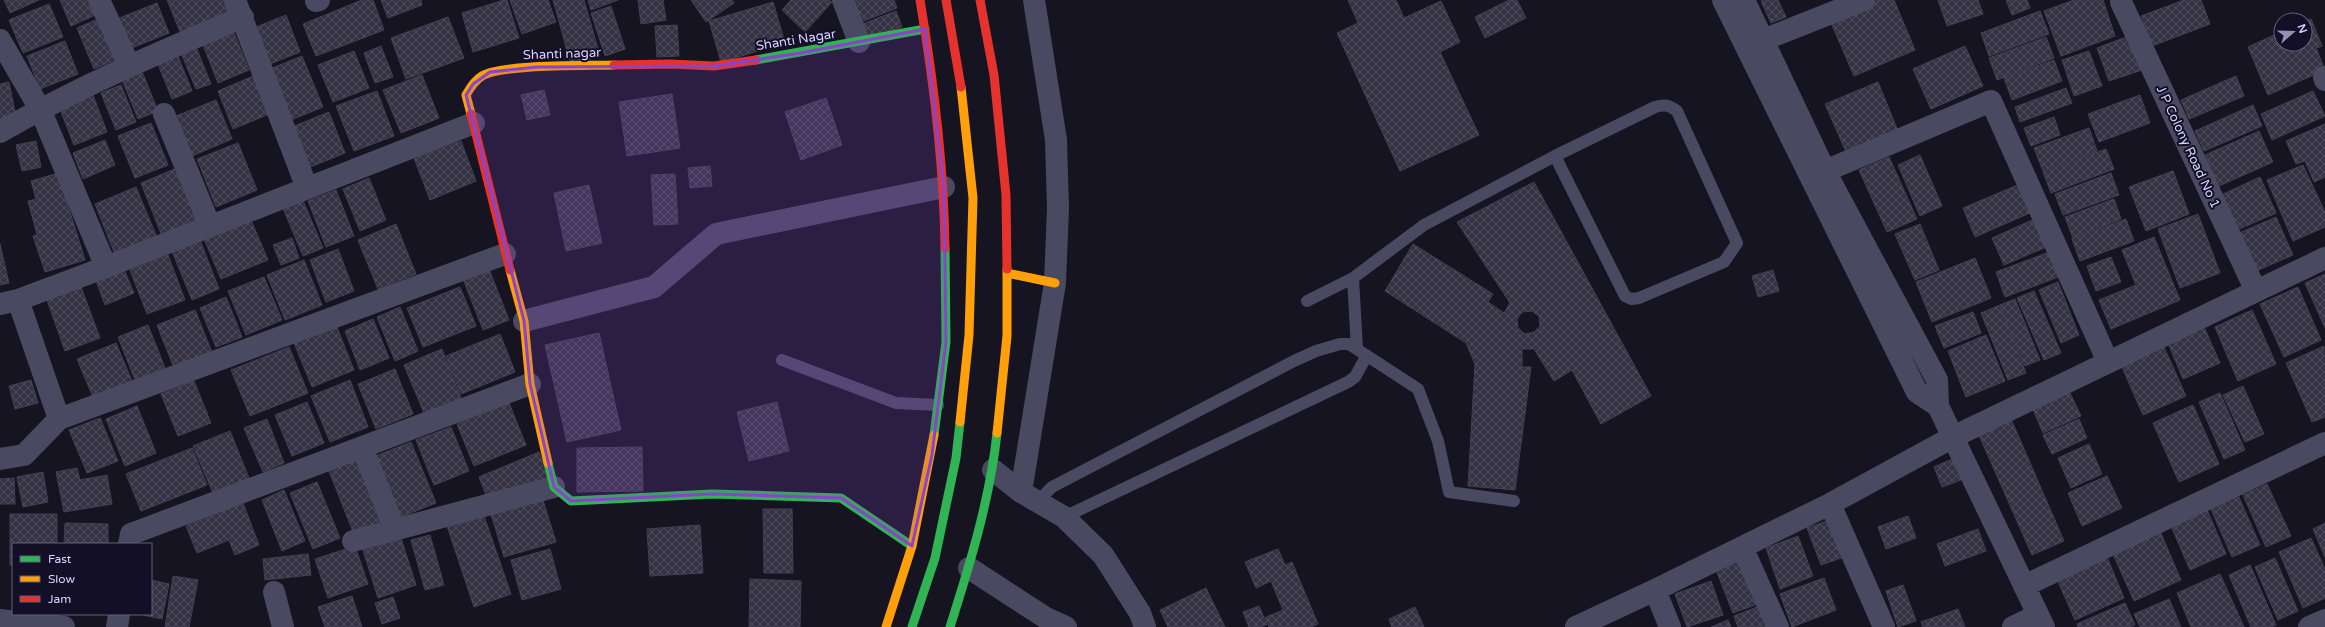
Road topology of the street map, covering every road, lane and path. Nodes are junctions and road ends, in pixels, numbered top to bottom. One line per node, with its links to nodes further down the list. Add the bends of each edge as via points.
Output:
1 (99, 0): 17 (street)
2 (843, 0): 14 (street)
3 (920, 0): 12 (main road)
4 (946, 0): 73 (main road, via 960,79 973,198 969,335 956,458 935,558)
5 (980, 0): 30 (main road, via 994,75 1005,180)
6 (1034, 0): 32 (street, via 1056,140 1058,208)
7 (1723, 0): 42 (street)
8 (1744, 0): 13 (street)
9 (1864, 0): 13 (street)
10 (2121, 2): 33 (street, J P Colony Road No 1)
11 (239, 9): 17 (street); 25 (street)
12 (925, 29): 14 (main road, Shanti Nagar); 24 (main road, via 934,82)
13 (1763, 40): 23 (street)
14 (859, 42): 16 (main road, Shanti Nagar, via 714,66)
15 (2, 46): 18 (street)
16 (670, 64): 20 (main road, Shanti nagar, via 537,67 490,72 481,76 466,95)
17 (129, 65): 18 (street)
18 (40, 108): 21 (street); 29 (street)
19 (164, 114): 26 (street)
20 (474, 122): 25 (street); 27 (main road)
21 (0, 132)
22 (1555, 156): 22 (lane, via 1655,107 1663,104 1671,106 1677,111 1737,243 1724,262 1639,298 1631,299 1625,296); 31 (lane, via 1424,225)
23 (1825, 171): 39 (street, via 1991,101); 40 (street)
24 (944, 187): 36 (street, via 716,234 654,287); 43 (main road, via 946,342)
25 (308, 188): 26 (street)
26 (210, 226): 29 (street)
27 (505, 254): 36 (main road); 45 (street)
28 (2325, 258): 33 (street)
29 (106, 267): 35 (street)
30 (1007, 273): 32 (main road); 50 (main road, via 1007,336)
31 (1353, 278): 34 (lane); 37 (lane)
32 (1055, 282): 52 (street)
33 (2256, 291): 39 (street)
34 (1307, 301)
35 (9, 302): 45 (street)
36 (524, 321): 41 (main road)
37 (1361, 353): 52 (lane, via 1349,344 1316,351 1052,488); 53 (lane, via 1418,390 1438,441 1449,492); 55 (lane, via 1355,377 1348,382)
38 (782, 360): 43 (lane, via 896,403)
39 (2108, 362): 46 (street)
40 (1937, 380): 42 (street); 44 (street)
41 (530, 384): 48 (street); 51 (main road)
42 (1917, 392): 44 (street)
43 (938, 405): 59 (main road, via 932,454)
44 (1938, 406): 46 (street)
45 (59, 419): 49 (street, via 24,455)
46 (1953, 437): 54 (street); 62 (street)
47 (2325, 442): 62 (street)
48 (362, 447): 56 (street); 58 (street, via 131,534)
49 (0, 459)
50 (993, 470): 52 (street); 61 (main road)
51 (554, 487): 56 (street); 59 (main road, via 571,501 712,494 841,498)
52 (1029, 496): 55 (street)
53 (1514, 501)
54 (1830, 504): 60 (street); 80 (street)
55 (1064, 517): 76 (street, via 1103,555 1140,613)
56 (395, 530): 57 (street)
57 (353, 541)
58 (130, 543)
59 (912, 546): 72 (main road)
60 (1742, 547): 63 (street); 79 (street)
61 (969, 568): 74 (main road); 75 (street, via 1046,618)
62 (2024, 586): 68 (street)
63 (1655, 590): 77 (street); 78 (street)
64 (274, 592): 71 (street)
65 (119, 615): 70 (street)
66 (0, 620): 69 (street)
67 (2325, 620): 82 (street)
68 (2041, 621): 81 (street)
69 (64, 627)
70 (117, 627)
71 (282, 627)
72 (886, 627)
73 (912, 627)
74 (950, 627)
75 (1066, 627)
76 (1146, 627)
77 (1576, 627)
78 (1670, 627)
79 (1778, 627)
80 (1884, 627)
81 (2013, 627)
82 (2309, 627)

